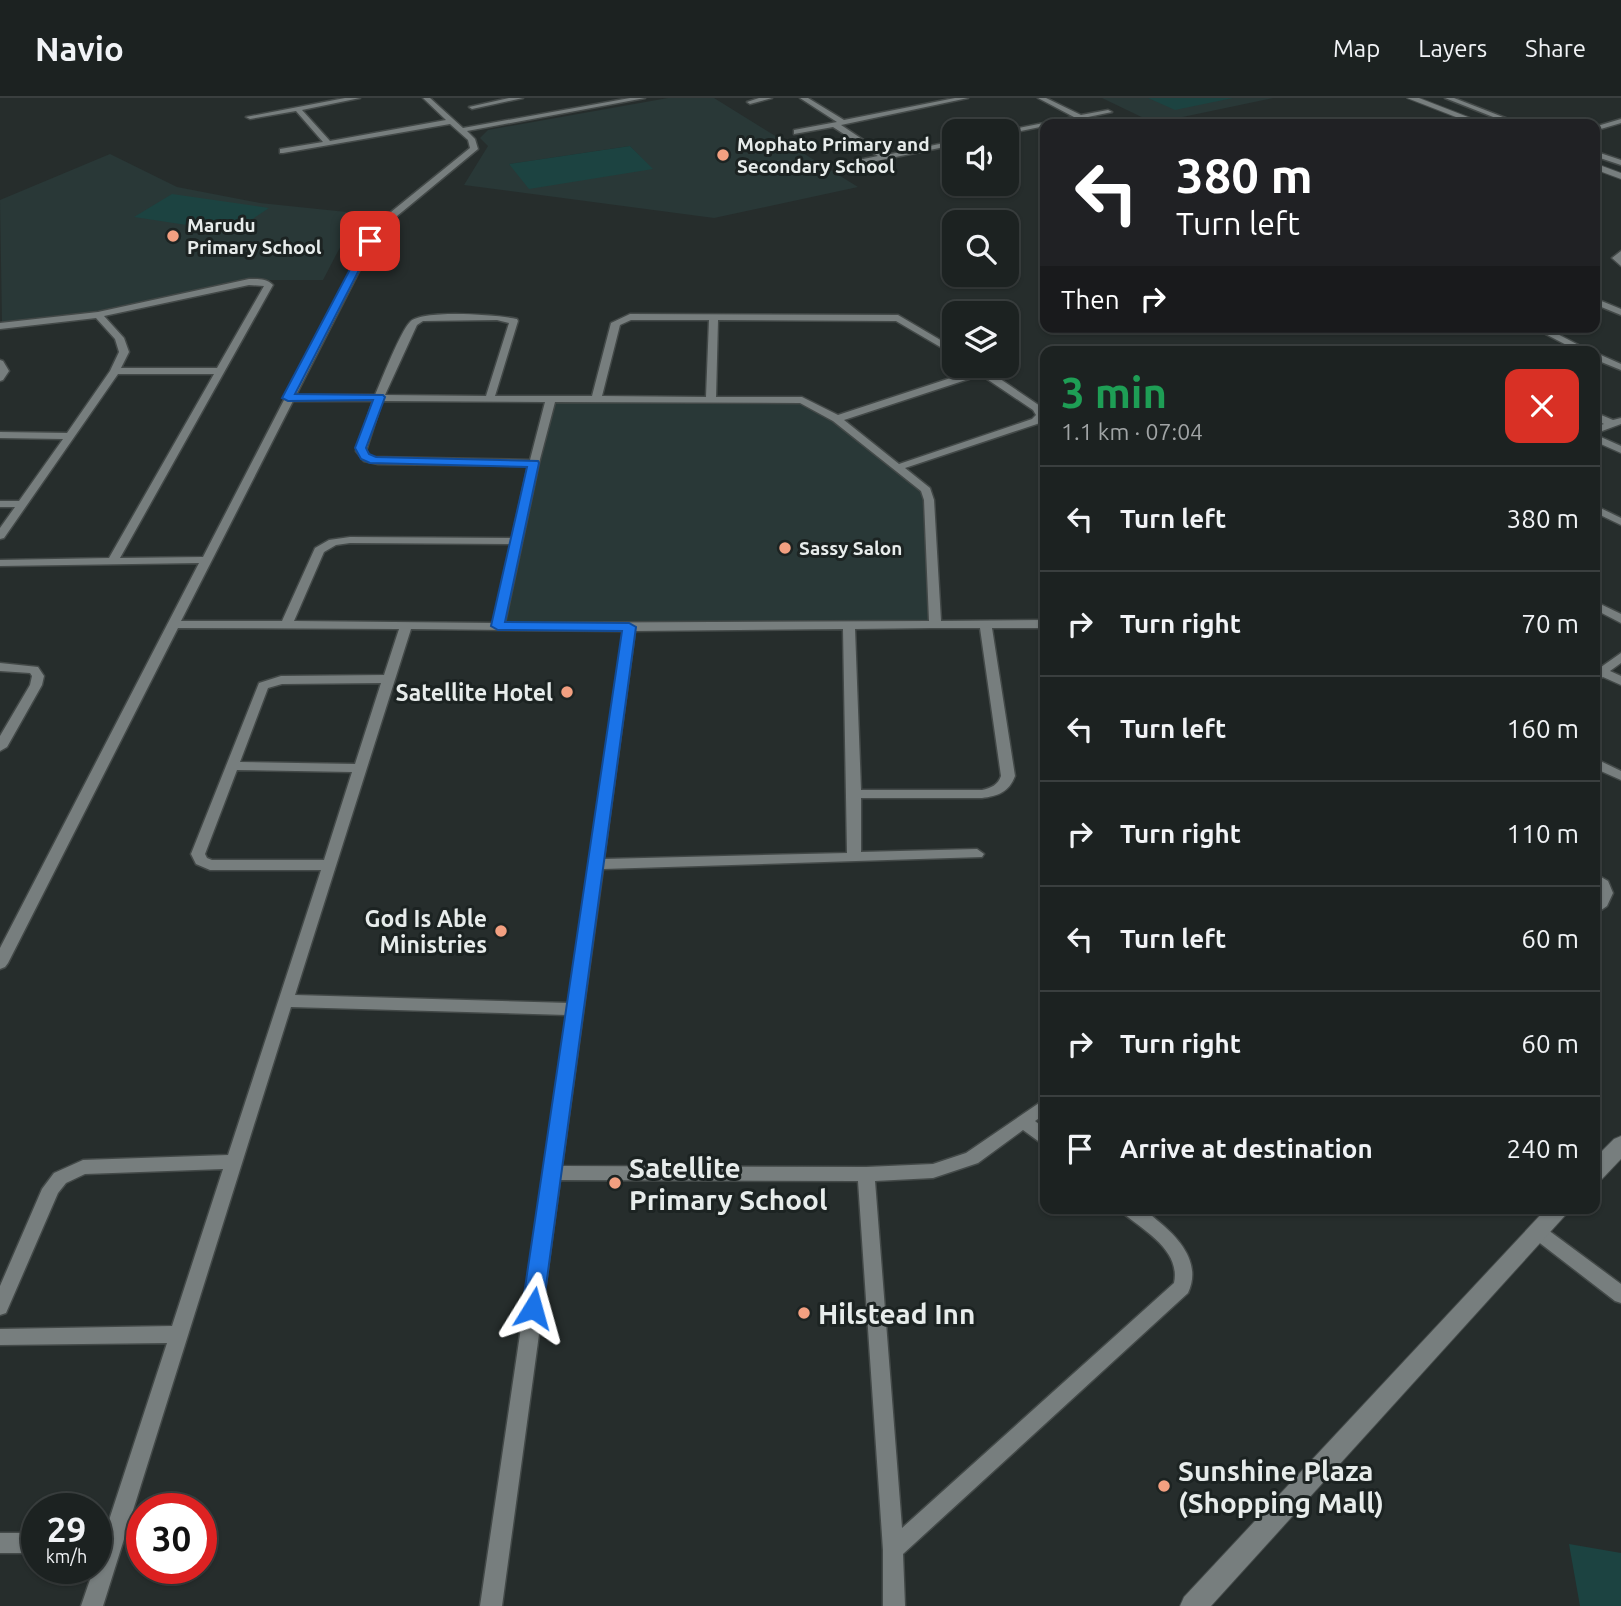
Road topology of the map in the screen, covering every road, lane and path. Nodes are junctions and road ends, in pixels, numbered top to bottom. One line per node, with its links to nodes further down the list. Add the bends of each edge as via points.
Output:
1 (358, 98): 13 (street)
2 (426, 98): 24 (street)
3 (520, 98): 12 (street)
4 (642, 98): 30 (street)
5 (769, 98): 14 (street)
6 (803, 98): 26 (street)
7 (918, 98): 15 (street)
8 (965, 98): 15 (street)
9 (1041, 98): 20 (street)
10 (1411, 98): 22 (street)
11 (1448, 98): 23 (street)
12 (508, 99): 16 (street)
13 (326, 100): 17 (street)
14 (750, 102)
15 (930, 105): 26 (street)
16 (472, 107)
17 (297, 108): 19 (street); 32 (street)
18 (1108, 112): 20 (street)
19 (250, 117)
20 (1080, 117): 21 (street)
21 (1070, 119)
22 (1468, 119)
23 (1504, 119)
24 (452, 121): 30 (street); 32 (street)
25 (1621, 121): 28 (street)
26 (838, 123): 31 (street); 36 (street)
27 (1040, 125): 29 (street)
28 (1600, 127)
29 (1019, 129)
30 (462, 130): 62 (street, via 474,149 394,214 370,241)
31 (797, 132)
32 (328, 143): 34 (street)
33 (942, 145): 36 (street)
34 (283, 151)
35 (1600, 155): 37 (street)
36 (884, 157): 38 (street)
37 (1621, 163)
38 (847, 166)
39 (1600, 168): 40 (street)
40 (1621, 176)
41 (1621, 254): 42 (street, via 1616,258)
42 (1621, 262)
43 (1600, 303): 44 (street)
44 (1621, 312)
45 (99, 315): 47 (street); 54 (street, via 123,345); 55 (street, via 249,282 266,283 269,289)
46 (714, 316): 49 (street, via 898,318); 61 (street, via 619,320); 64 (street)
47 (0, 326)
48 (1548, 333): 50 (street)
49 (942, 345)
50 (1576, 346)
51 (1600, 358): 53 (street)
52 (0, 363): 56 (street, via 4,371)
53 (1621, 367)
54 (115, 371): 55 (street); 72 (street)
55 (220, 371): 84 (street)
56 (0, 377)
57 (953, 378): 68 (street)
58 (992, 378): 65 (street)
59 (379, 397): 60 (street); 60 (street, via 418,320 508,318 515,324); 62 (street); 75 (street, via 360,448 368,459)
60 (490, 397): 63 (street)
61 (597, 397): 63 (street); 64 (street)
62 (288, 398): 83 (street)
63 (551, 398): 75 (street)
64 (711, 398): 68 (street, via 802,400)
65 (1040, 413)
66 (1040, 416): 76 (street)
67 (1600, 417): 69 (street)
68 (837, 419): 76 (street)
69 (1617, 422): 70 (street)
70 (1600, 429)
71 (0, 435): 72 (street)
72 (69, 436): 78 (street)
73 (1600, 439): 74 (street)
74 (1621, 450)
75 (534, 463): 82 (street)
76 (899, 467): 95 (street, via 926,490 929,500)
77 (0, 504): 78 (street)
78 (21, 504): 81 (street)
79 (1600, 511): 80 (street)
80 (1621, 522)
81 (0, 536)
82 (517, 541): 90 (street, via 330,543 319,550); 93 (street)
83 (207, 560): 84 (street); 88 (street)
84 (113, 561): 85 (street)
85 (0, 562)
86 (1600, 607): 87 (street)
87 (1621, 619)
88 (173, 624): 90 (street); 115 (street)
89 (1040, 624): 92 (street)
90 (286, 625): 91 (street)
91 (406, 625): 93 (street); 101 (street)
92 (986, 625): 95 (street); 108 (street, via 1006,784 982,794)
93 (498, 626): 96 (street)
94 (849, 626): 95 (street); 96 (street); 108 (street)
95 (935, 626)
96 (629, 627): 111 (street)
97 (1621, 657): 99 (street)
98 (0, 667): 103 (street, via 34,670 38,680)
99 (1600, 673)
100 (1600, 676): 102 (street)
101 (389, 679): 105 (street, via 266,684 259,690); 106 (street)
102 (1621, 681)
103 (0, 747)
104 (1600, 765): 107 (street)
105 (231, 766): 106 (street); 112 (street, via 200,847 201,861 215,865)
106 (361, 768): 112 (street)
107 (1621, 776)
108 (855, 794): 110 (street)
109 (977, 854): 110 (street)
110 (853, 856): 111 (street)
111 (597, 864): 117 (street)
112 (329, 865): 116 (street)
113 (1600, 882): 114 (street, via 1606,893)
114 (1600, 904)
115 (0, 963)
116 (288, 1000): 117 (street); 122 (street)
117 (576, 1009): 124 (street)
118 (1040, 1109): 119 (street)
119 (1024, 1122): 120 (street); 125 (street, via 972,1158 948,1168)
120 (1040, 1135)
121 (1621, 1145): 123 (street)
122 (233, 1162): 130 (street, via 83,1167 64,1174 51,1189); 131 (street)
123 (1600, 1167)
124 (552, 1173): 125 (street); 139 (street)
125 (866, 1174): 136 (street)
126 (1136, 1214): 136 (street, via 1175,1249 1186,1276 1182,1287)
127 (1555, 1214): 128 (street)
128 (1538, 1232): 129 (street); 141 (street)
129 (1621, 1294)
130 (0, 1307)
131 (178, 1334): 132 (street); 133 (street)
132 (0, 1337)
133 (112, 1520)
134 (0, 1543): 135 (street)
135 (21, 1543)
136 (892, 1550): 140 (street)
137 (96, 1584): 138 (street)
138 (92, 1606)
139 (491, 1606)
140 (894, 1606)
141 (1194, 1606)

